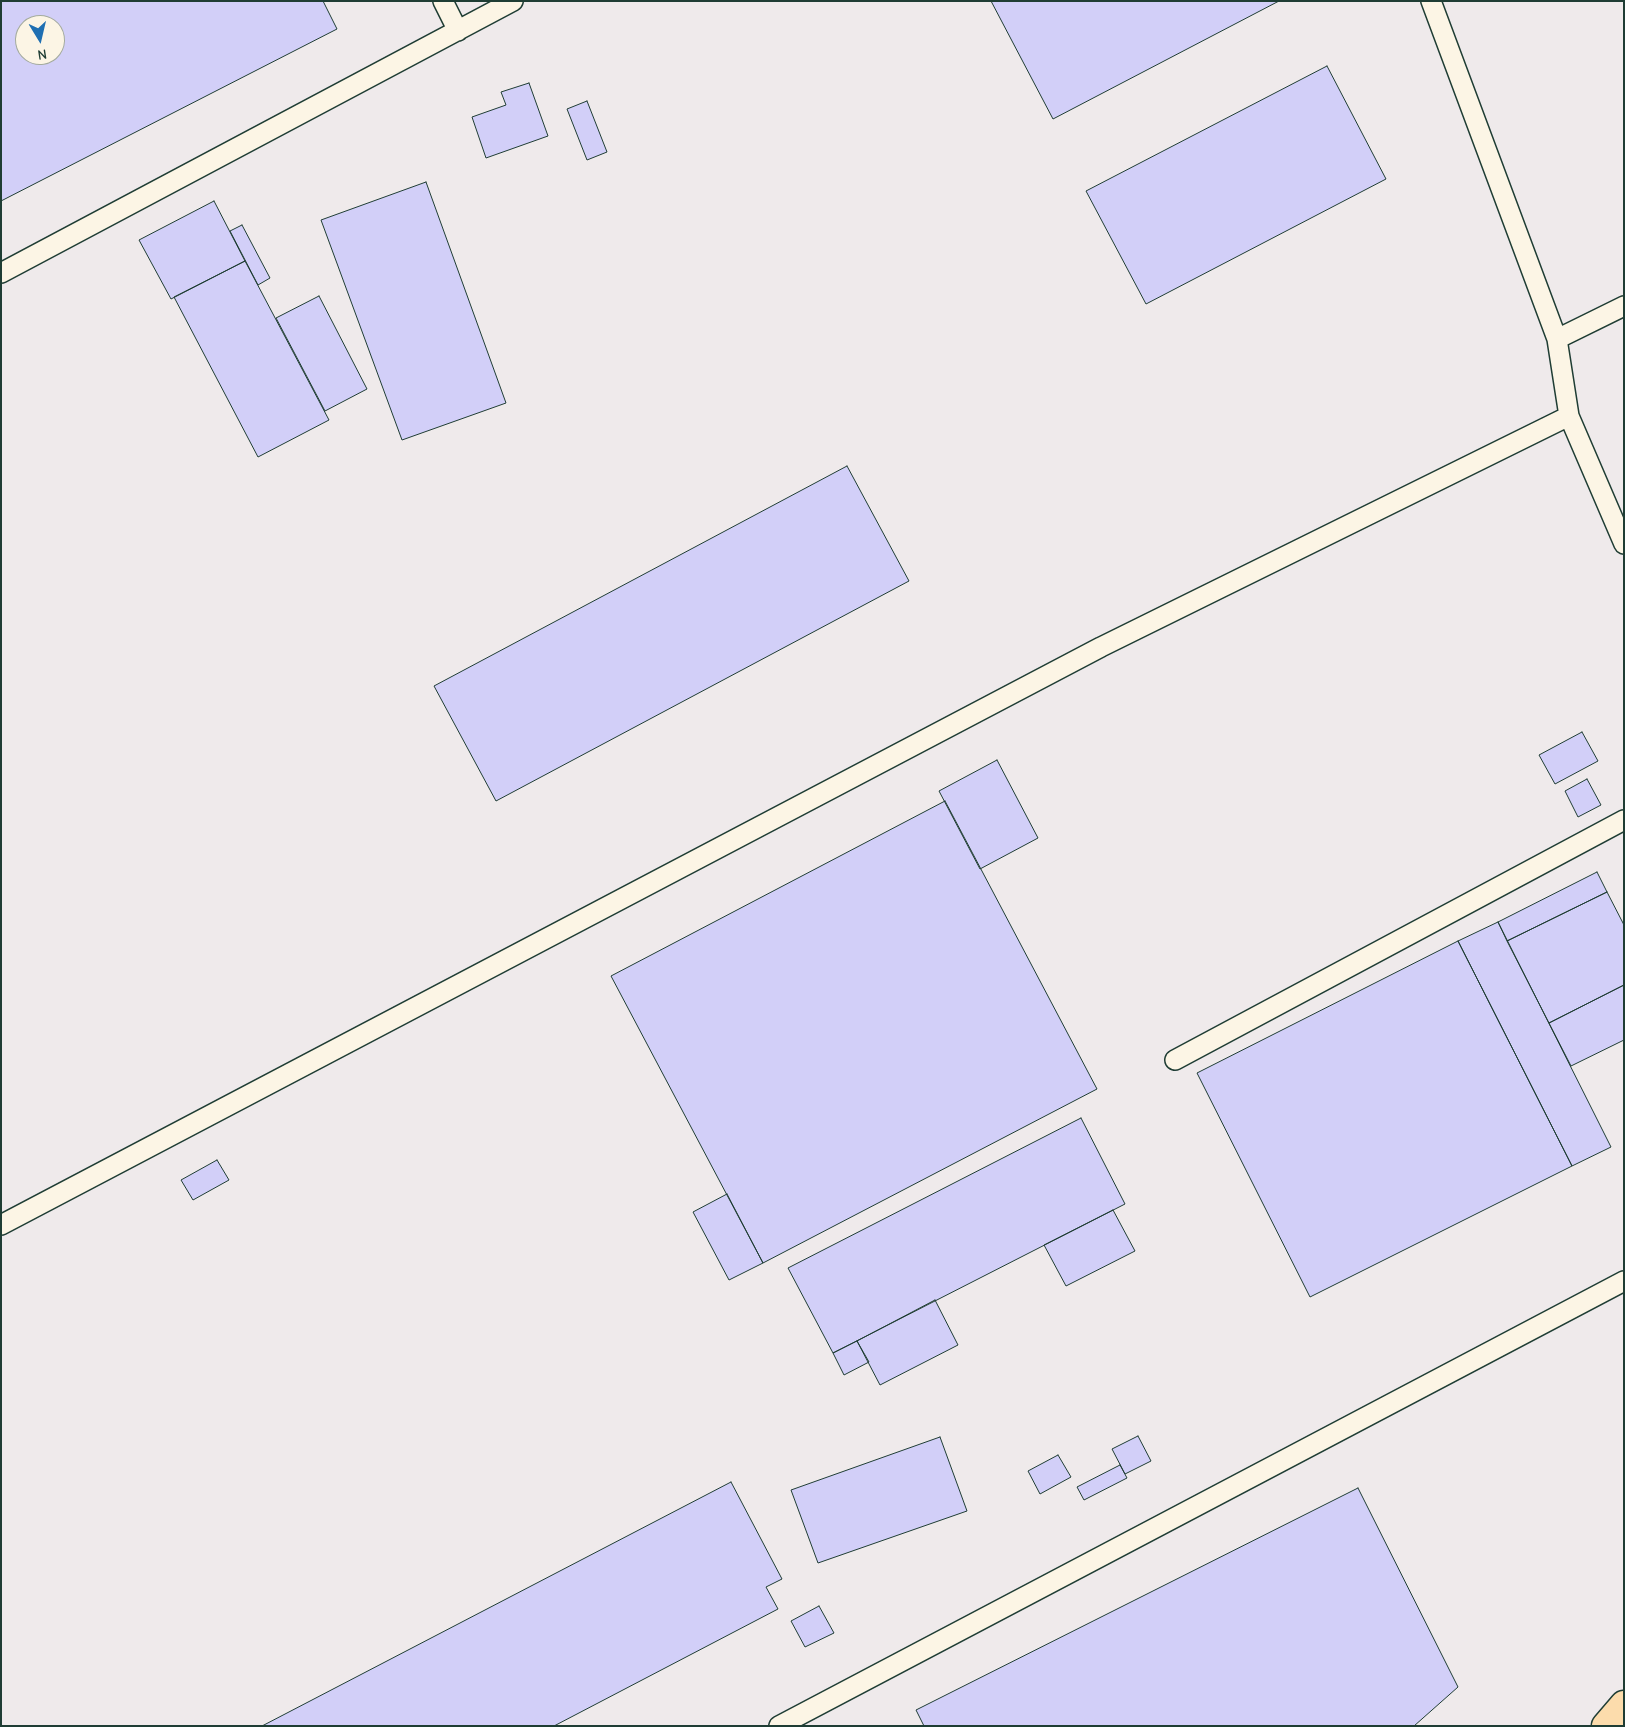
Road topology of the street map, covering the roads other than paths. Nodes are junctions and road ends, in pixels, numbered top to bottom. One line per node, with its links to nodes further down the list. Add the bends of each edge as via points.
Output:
1 (443, 1): 4 (lane)
2 (513, 1): 4 (lane)
3 (1431, 1): 7 (lane)
4 (458, 31): 5 (lane)
5 (1, 274)
6 (1624, 306): 7 (lane)
7 (1557, 339): 8 (lane)
8 (1569, 416): 9 (lane); 12 (lane, via 1101,647)
9 (1624, 544)
10 (1624, 820): 11 (lane)
11 (1175, 1060)
12 (1, 1225)
13 (1624, 1281): 15 (lane)
14 (1624, 1705): 16 (highway)
15 (779, 1726)
16 (1606, 1726)

